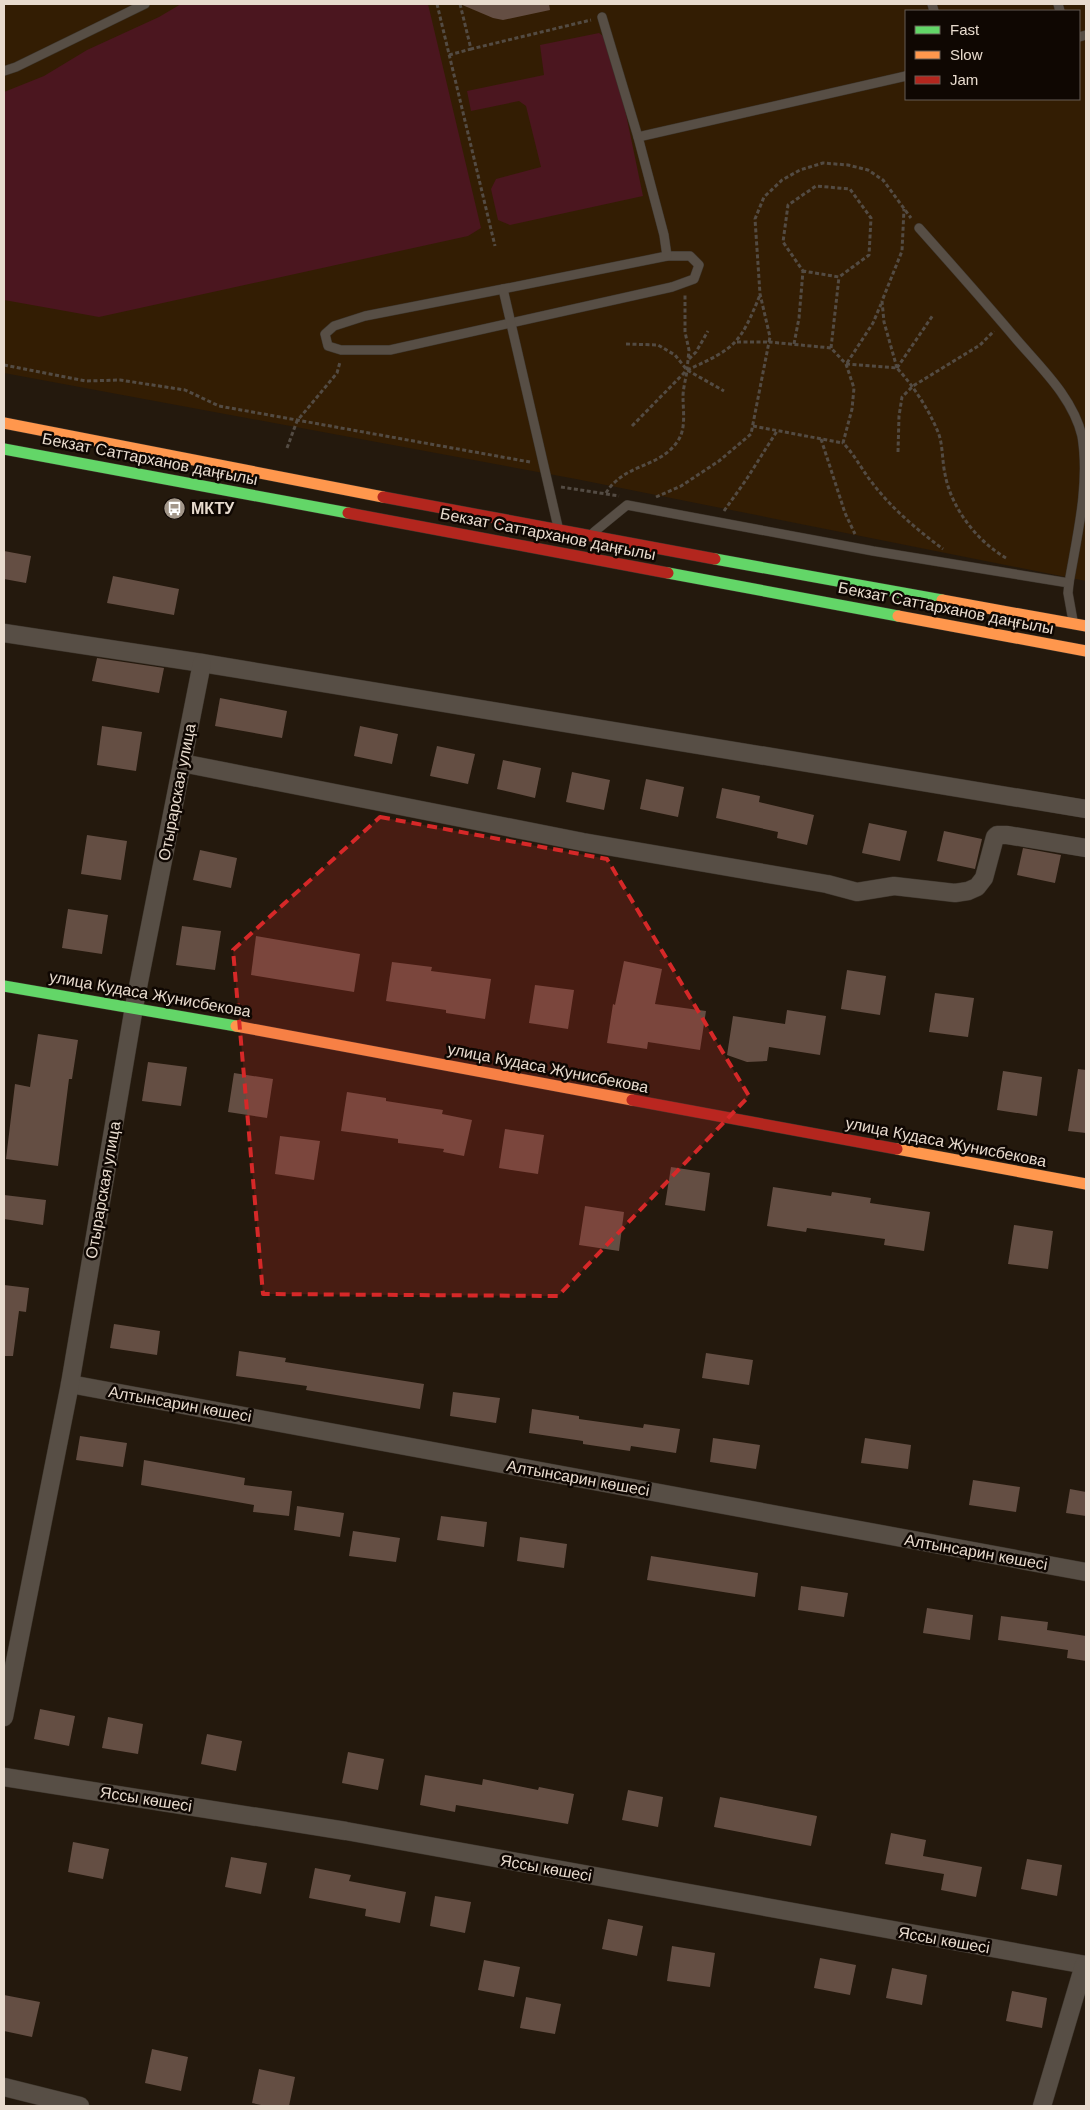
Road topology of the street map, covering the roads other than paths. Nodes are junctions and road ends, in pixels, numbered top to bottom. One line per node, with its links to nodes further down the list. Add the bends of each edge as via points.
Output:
1 (145, 4): 3 (lane)
2 (602, 17): 5 (lane)
3 (4, 71)
4 (905, 76): 5 (lane)
5 (638, 137): 7 (lane)
6 (919, 228): 14 (lane, via 1057,386 1076,416 1086,465 1084,497)
7 (667, 256): 8 (lane); 9 (lane, via 690,256 699,265 694,279)
8 (503, 290): 9 (lane); 9 (lane, via 366,316 334,326 325,334 328,346 341,350 390,350)
9 (510, 325): 12 (lane)
10 (4, 423): 12 (main road, Бекзат Саттарханов даңғылы)
11 (4, 448): 18 (main road, Бекзат Саттарханов даңғылы)
12 (559, 531): 13 (main road, Бекзат Саттарханов даңғылы)
13 (588, 536): 14 (lane, via 627,505); 15 (main road, Бекзат Саттарханов даңғылы)
14 (1069, 583): 15 (lane)
15 (1074, 624): 16 (main road, Бекзат Саттарханов даңғылы)
16 (1086, 626)
17 (4, 633): 19 (street)
18 (1086, 651)
19 (202, 663): 20 (street, Отырарская улица); 21 (street)
20 (182, 763): 22 (street, via 857,892 894,886 955,894 968,891 977,887 984,878 998,835); 24 (street, Отырарская улица)
21 (1086, 809)
22 (1086, 848)
23 (4, 986): 24 (main road, улица Кудаса Жунисбекова)
24 (134, 1007): 25 (main road, улица Кудаса Жунисбекова); 26 (street, Отырарская улица)
25 (1086, 1184)
26 (70, 1384): 27 (street, Алтынсарин көшесі); 28 (street, Отырарская улица)
27 (1086, 1572)
28 (4, 1717)
29 (4, 1777): 30 (street, Яссы көшесі, via 346,1831)
30 (1085, 1965): 33 (street)
31 (4, 2087): 32 (street)
32 (80, 2106)
33 (1042, 2106)

